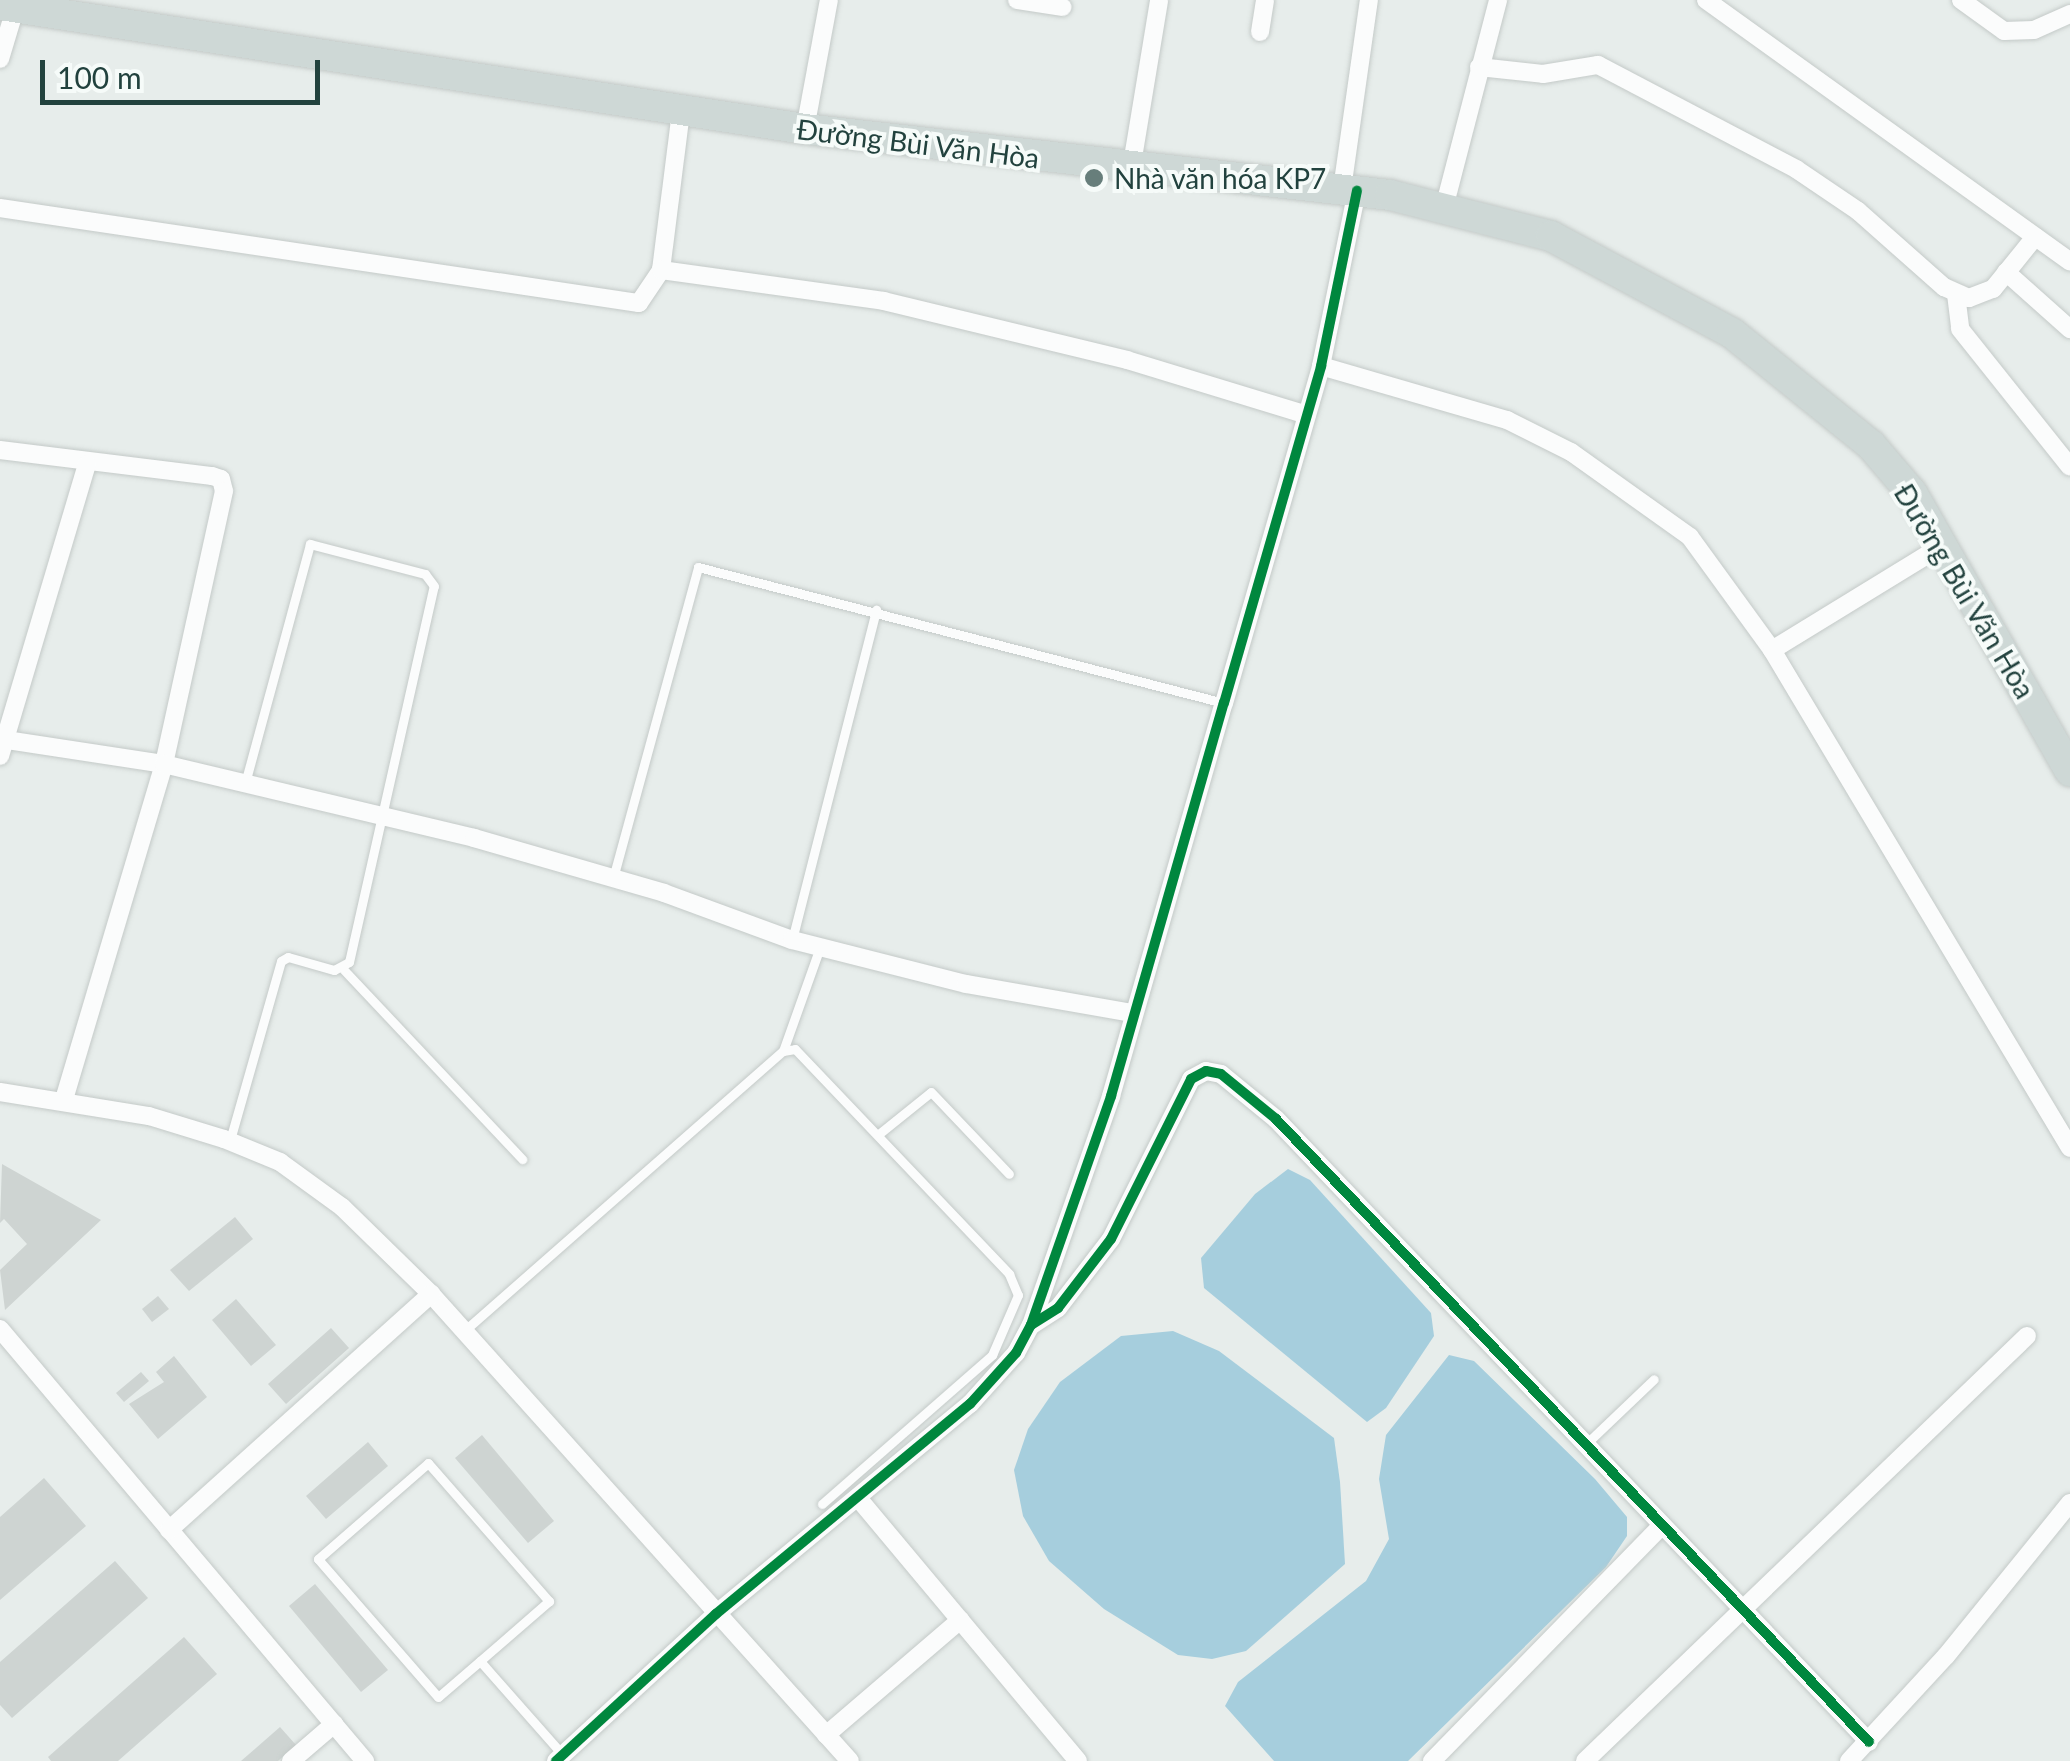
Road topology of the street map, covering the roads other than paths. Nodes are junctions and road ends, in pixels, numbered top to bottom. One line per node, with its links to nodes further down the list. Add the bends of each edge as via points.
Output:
1 (830, 0): 16 (street)
2 (1017, 0): 10 (street)
3 (1159, 0): 17 (street)
4 (1264, 0): 12 (street)
5 (1370, 0): 18 (street)
6 (1498, 0): 14 (street)
7 (1706, 0): 21 (street)
8 (1962, 0): 11 (street, via 2004,32 2034,30)
9 (7, 7): 13 (street); 15 (main road, Đường Bùi Văn Hòa)
10 (1062, 7)
11 (2070, 14)
12 (1260, 32)
13 (0, 59)
14 (1479, 67): 19 (street); 25 (street, via 1543,74 1598,64 1796,170 1858,210)
15 (682, 110): 16 (main road, Đường Bùi Văn Hòa); 23 (street)
16 (805, 129): 17 (main road, Đường Bùi Văn Hòa)
17 (1131, 170): 18 (main road, Đường Bùi Văn Hòa)
18 (1349, 190): 19 (main road, Đường Bùi Văn Hòa); 27 (street)
19 (1445, 204): 32 (main road, Đường Bùi Văn Hòa, via 1597,256 1770,359 1871,444 1912,493)
20 (0, 208): 23 (street, via 616,302 639,302)
21 (2035, 236): 22 (street); 24 (street)
22 (2070, 262)
23 (661, 270): 28 (street, via 884,301 1128,360)
24 (2006, 272): 25 (street, via 1981,294); 26 (street)
25 (1956, 294): 31 (street, via 1960,329)
26 (2070, 329)
27 (1320, 366): 28 (street); 34 (street, via 1445,397 1571,452 1690,537)
28 (1307, 415): 35 (street)
29 (0, 450): 30 (street)
30 (88, 465): 36 (street); 37 (street, via 222,479)
31 (2070, 467)
32 (1942, 546): 34 (street); 38 (main road, Đường Bùi Văn Hòa)
33 (876, 610): 35 (lane); 41 (lane, via 698,567); 42 (lane)
34 (1772, 650): 51 (street)
35 (1224, 703): 45 (street)
36 (2, 745): 37 (street)
37 (164, 764): 39 (street); 48 (street)
38 (2070, 771)
39 (245, 783): 40 (street); 40 (lane, via 303,555 316,540 425,574 434,586)
40 (380, 816): 41 (street); 44 (lane)
41 (614, 878): 42 (street)
42 (792, 940): 43 (street)
43 (820, 947): 45 (street, via 966,984); 46 (lane)
44 (344, 970): 50 (lane, via 281,961); 52 (lane)
45 (1132, 1013): 55 (street, via 1055,1270)
46 (783, 1051): 49 (lane, via 810,1057); 57 (lane)
47 (0, 1092): 48 (street)
48 (64, 1100): 50 (street)
49 (880, 1133): 53 (lane, via 931,1092); 63 (lane, via 1009,1274 1016,1312 992,1354)
50 (230, 1141): 54 (street, via 280,1162 342,1207)
51 (2070, 1148)
52 (522, 1158)
53 (1009, 1174)
54 (431, 1294): 57 (street); 65 (street)
55 (1031, 1325): 60 (street, via 1058,1308 1111,1239 1191,1079 1206,1071 1221,1074 1276,1118); 61 (street, via 1016,1353 970,1404)
56 (0, 1329): 65 (street)
57 (464, 1331): 67 (street)
58 (2027, 1336): 66 (street)
59 (1654, 1380): 60 (lane)
60 (1583, 1447): 64 (street)
61 (858, 1498): 67 (street); 68 (street)
62 (2070, 1503): 72 (street)
63 (822, 1504)
64 (1659, 1528): 66 (street); 78 (street)
65 (169, 1530): 70 (street)
66 (1741, 1612): 72 (street); 79 (street)
67 (716, 1614): 71 (street); 73 (street)
68 (960, 1620): 71 (street); 77 (street)
69 (480, 1661): 69 (lane, via 549,1600 428,1463 318,1560 438,1697); 73 (lane)
70 (334, 1724): 74 (street); 75 (street)
71 (826, 1735): 76 (street)
72 (1868, 1742): 80 (street)
73 (559, 1758)
74 (291, 1761)
75 (365, 1761)
76 (850, 1761)
77 (1078, 1761)
78 (1432, 1761)
79 (1585, 1761)
80 (1849, 1761)

